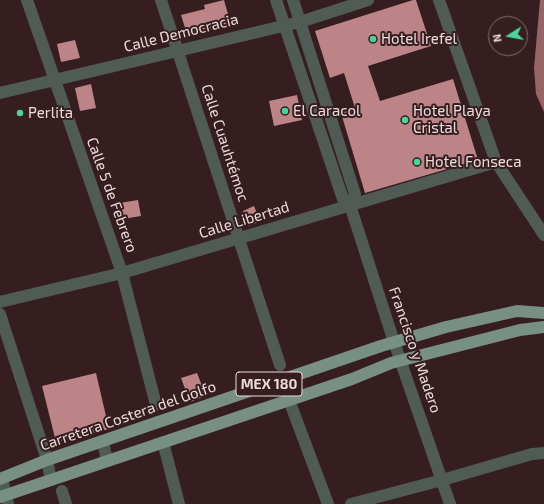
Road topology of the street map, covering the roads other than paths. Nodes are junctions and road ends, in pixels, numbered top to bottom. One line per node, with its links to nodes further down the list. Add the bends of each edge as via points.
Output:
1 (27, 0): 10 (street, Calle 5 de Febrero)
2 (161, 0): 9 (street, Calle Cuauhtémoc)
3 (276, 0): 8 (street, Francisco y Madero)
4 (293, 0): 7 (street, Francisco y Madero)
5 (368, 0): 7 (street, Calle Democracia)
6 (439, 0): 12 (street)
7 (300, 22): 8 (street, Calle Democracia); 13 (street, Francisco y Madero, via 355,194)
8 (285, 24): 9 (street, Calle Democracia); 13 (street, Francisco y Madero, via 343,199)
9 (178, 50): 10 (street, Calle Democracia); 15 (street, Calle Cuauhtémoc)
10 (54, 80): 11 (street, Calle Democracia); 16 (street, Calle 5 de Febrero)
11 (0, 92)
12 (496, 162): 13 (street, Calle Libertad); 14 (street)
13 (350, 205): 15 (street, Calle Libertad); 21 (street, Francisco y Madero)
14 (544, 235)
15 (240, 238): 16 (street, Calle Libertad); 23 (street, Calle Cuauhtémoc)
16 (122, 273): 17 (street, Calle Libertad); 25 (street, Calle 5 de Febrero)
17 (0, 302)
18 (544, 313): 21 (main road, Carretera Costera del Golfo / MEX 180, via 517,311)
19 (0, 314): 29 (street)
20 (544, 327): 22 (main road, MEX 180, via 520,330)
21 (394, 342): 22 (street, Francisco y Madero); 26 (main road, Carretera Costera del Golfo / MEX 180)
22 (401, 361): 24 (main road, MEX 180); 33 (street, Francisco y Madero)
23 (280, 365)
24 (288, 400): 27 (main road, MEX 180); 38 (street)
25 (156, 405)
26 (102, 441): 29 (main road, Carretera Costera del Golfo / MEX 180); 30 (street)
27 (163, 442): 30 (main road, MEX 180); 37 (street)
28 (544, 453): 33 (street, via 532,454)
29 (47, 460): 31 (main road, Carretera Costera del Golfo / MEX 180); 32 (street)
30 (107, 461): 32 (main road, MEX 180)
31 (1, 479): 35 (street)
32 (51, 480): 35 (main road, MEX 180)
33 (442, 480): 39 (street); 40 (street, Francisco y Madero)
34 (62, 491): 36 (street)
35 (5, 499)
36 (66, 504)
37 (179, 504)
38 (328, 504)
39 (351, 504)
40 (450, 504)

